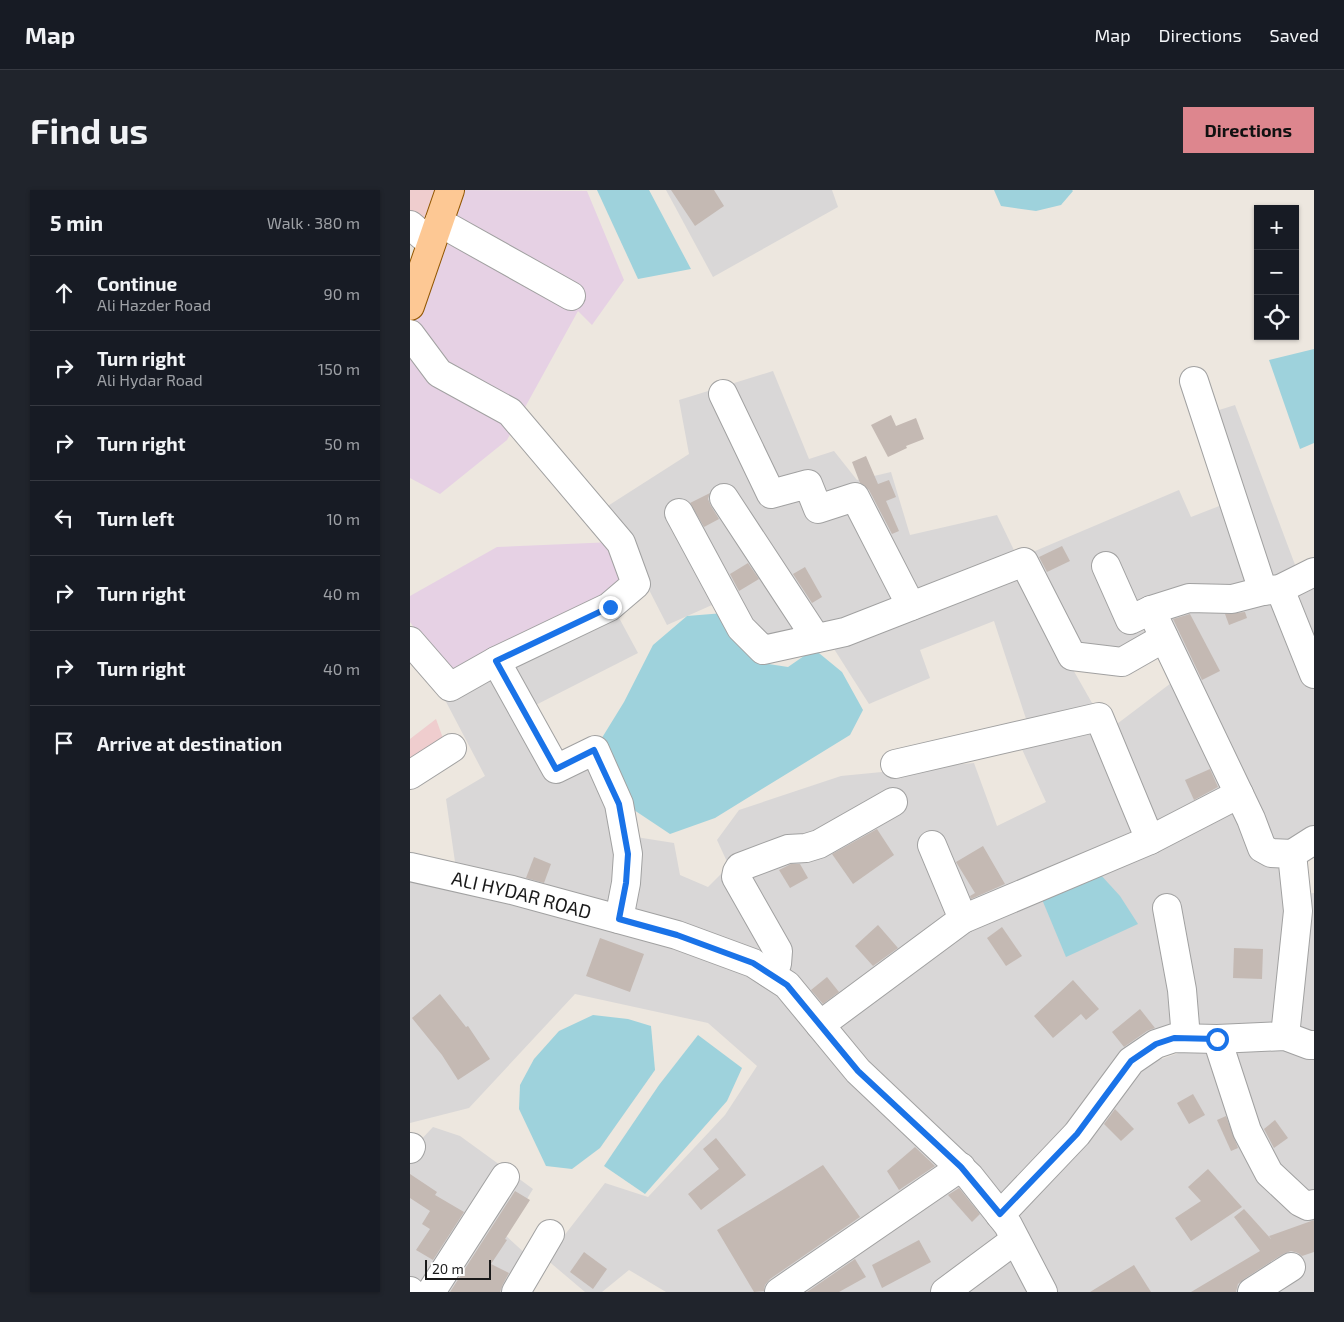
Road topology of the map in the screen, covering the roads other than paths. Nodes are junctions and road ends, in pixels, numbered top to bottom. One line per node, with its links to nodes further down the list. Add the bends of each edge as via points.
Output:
1 (450, 190): 3 (main road)
2 (410, 225): 3 (street)
3 (435, 233): 4 (street); 5 (main road)
4 (571, 296)
5 (410, 306)
6 (410, 334): 19 (street, via 439,373 510,412 621,542 636,584 610,607)
7 (1194, 381): 13 (street)
8 (723, 394): 14 (street, via 771,494 808,484 818,509 855,497)
9 (724, 498): 16 (street)
10 (679, 513): 16 (street, via 740,628 763,650)
11 (1106, 566): 15 (street, via 1130,620)
12 (1314, 572): 13 (street)
13 (1272, 590): 15 (street, via 1232,600 1189,598); 20 (street)
14 (911, 606): 16 (street, via 845,632); 17 (street, via 1024,562 1072,656 1122,662)
15 (1151, 610): 17 (street)
16 (816, 638)
17 (1164, 638): 24 (street)
18 (410, 641): 19 (street, via 450,687)
19 (496, 661): 31 (street, via 556,769 594,750 619,804 628,854)
20 (1314, 674)
21 (452, 748): 23 (street)
22 (896, 764): 26 (street, via 1099,717)
23 (410, 775)
24 (1239, 794): 26 (street); 28 (street, via 1262,848 1271,853)
25 (893, 802): 33 (street, via 819,844 788,849 740,867 736,872 778,951 777,964)
26 (1150, 840): 32 (street)
27 (932, 845): 32 (street)
28 (1303, 847): 35 (street)
29 (410, 867): 31 (street, ALI HYDAR ROAD)
30 (1167, 908): 36 (street, via 1182,990)
31 (619, 919): 33 (street, ALI HYDAR ROAD, via 677,935 753,963)
32 (963, 919): 34 (street)
33 (769, 973): 34 (street, ALI HYDAR ROAD, via 787,985)
34 (820, 1025): 39 (street, ALI HYDAR ROAD, via 858,1071)
35 (1285, 1036): 37 (street); 38 (street)
36 (1186, 1038): 37 (street); 42 (street, via 1156,1044 1131,1061 1077,1134)
37 (1217, 1039): 41 (street, via 1247,1131 1269,1173 1300,1202 1308,1206)
38 (1314, 1045)
39 (961, 1167): 42 (street, ALI HYDAR ROAD); 48 (street)
40 (505, 1177): 46 (street)
41 (1314, 1204)
42 (1000, 1214): 44 (street, ALI HYDAR ROAD)
43 (550, 1234): 47 (street)
44 (1015, 1240): 49 (street); 50 (street, ALI HYDAR ROAD)
45 (1291, 1267): 51 (street)
46 (431, 1292)
47 (516, 1292)
48 (778, 1292)
49 (945, 1292)
50 (1043, 1292)
51 (1252, 1292)

